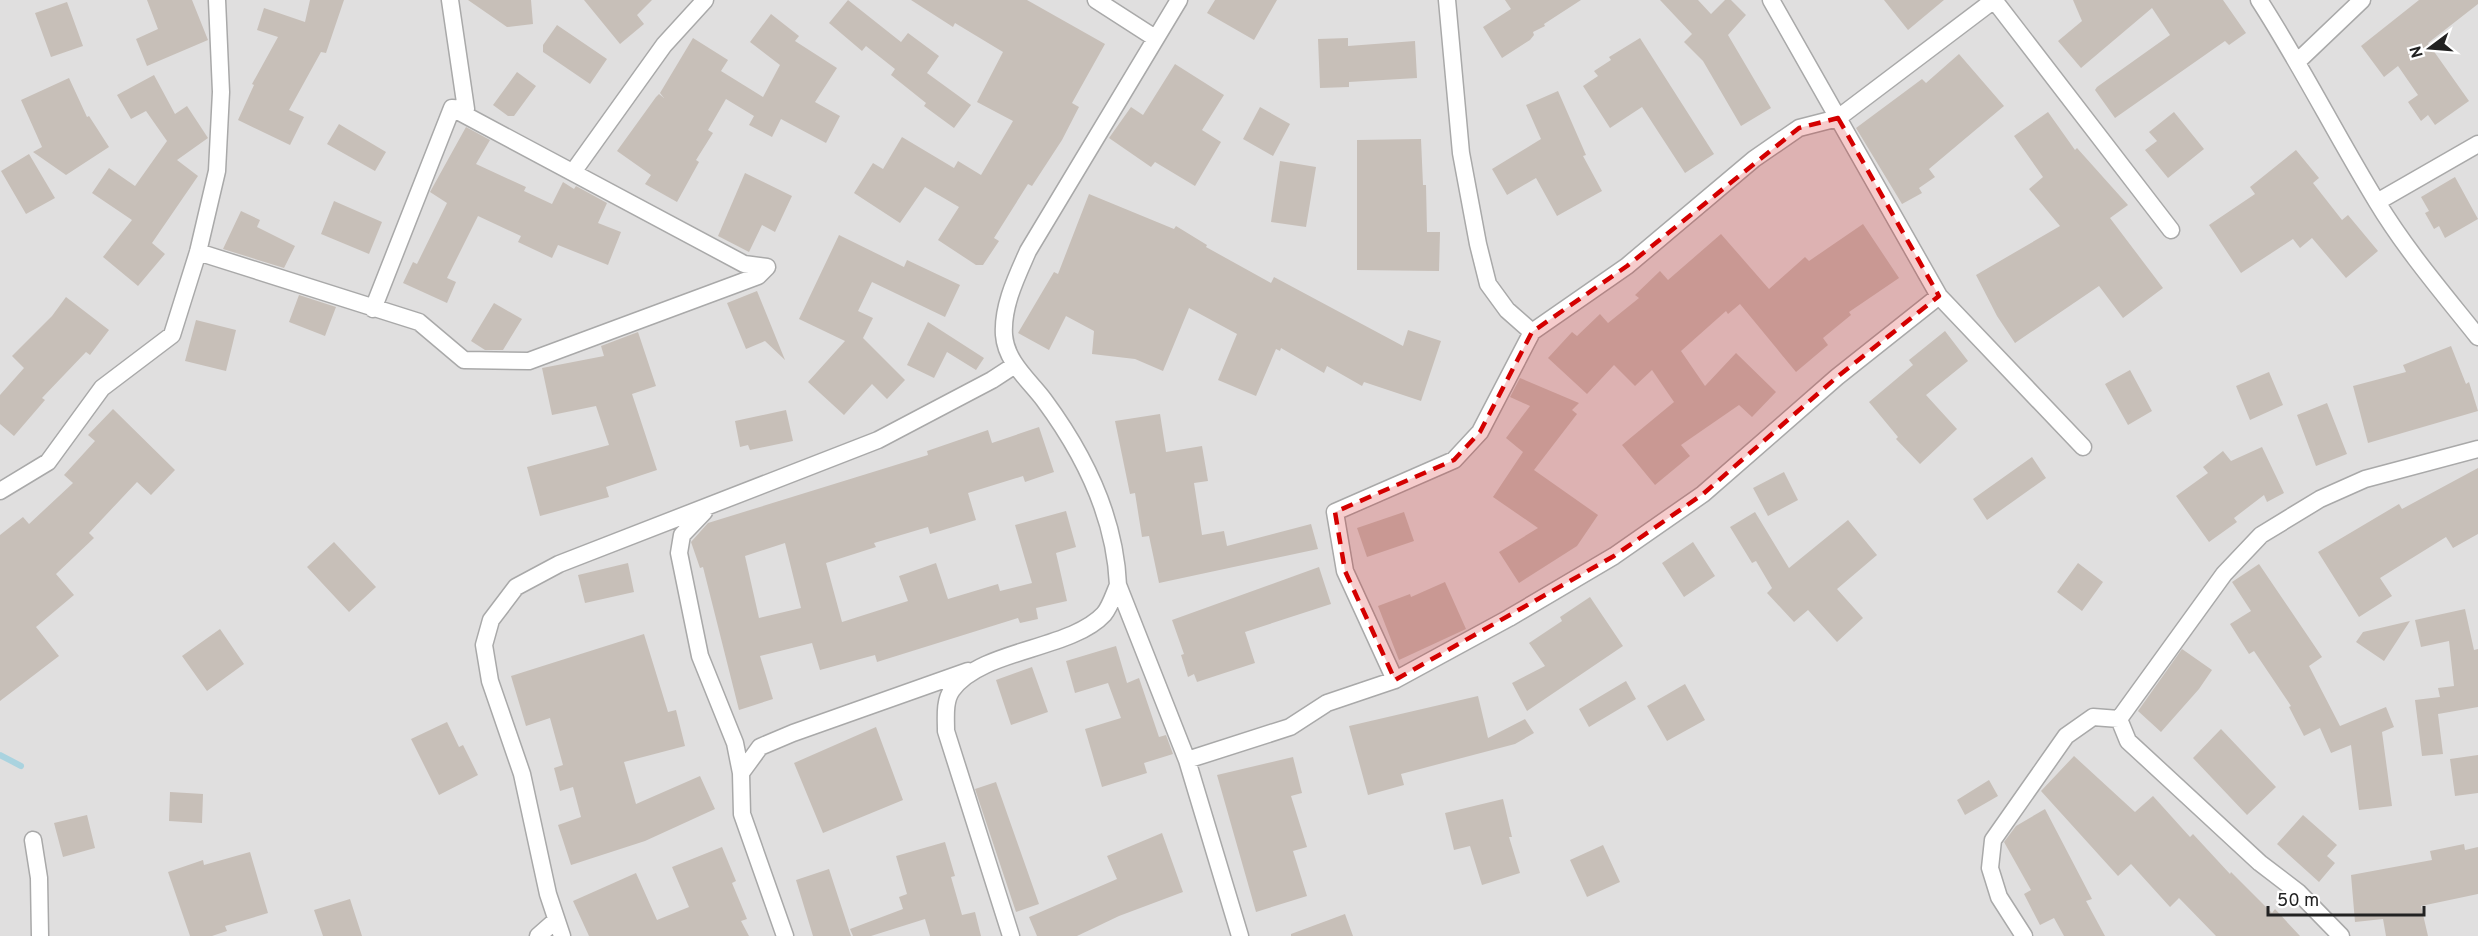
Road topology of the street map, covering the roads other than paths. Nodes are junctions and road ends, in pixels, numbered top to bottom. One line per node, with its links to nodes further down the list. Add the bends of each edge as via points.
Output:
1 (217, 0): 18 (street, via 221,92 217,171)
2 (450, 0): 12 (street, via 466,109)
3 (705, 0): 15 (street, via 664,45)
4 (1096, 0): 10 (street)
5 (1179, 0): 10 (street)
6 (1447, 0): 21 (street, via 1461,153 1480,254 1488,284 1507,310)
7 (1771, 0): 13 (street)
8 (2259, 0): 11 (street)
9 (2362, 0): 11 (street)
10 (1155, 38): 23 (street, via 1016,277 1004,336)
11 (2298, 61): 16 (street)
12 (452, 108): 15 (street); 20 (street)
13 (1838, 118): 17 (street, via 1994,0); 19 (street); 21 (street, via 1799,128 1754,159 1627,266)
14 (2478, 144): 16 (street)
15 (573, 171): 20 (street, via 744,264 767,267 758,276 530,361 464,360 419,322)
16 (2377, 202): 22 (street)
17 (2171, 230)
18 (198, 252): 20 (street); 26 (street, via 172,335 102,388 48,462)
19 (1940, 296): 24 (street); 30 (street, via 1837,376 1703,494 1614,556)
20 (373, 309)
21 (1532, 332): 30 (street, via 1480,432 1454,460 1335,512 1345,571)
22 (2478, 337)
23 (1015, 364): 27 (street, via 878,440); 28 (street, via 1073,442 1096,485 1117,556)
24 (2083, 447)
25 (2478, 449): 31 (street, via 2365,479 2320,499 2261,535 2224,574)
26 (1, 489)
27 (706, 509): 33 (street, via 682,535 679,553 700,656 735,743); 35 (street, via 560,564 516,587 491,620 484,645 490,681 522,774)
28 (1118, 585): 29 (street, via 1104,614 1082,630); 32 (street)
29 (985, 665): 33 (street, via 760,747); 39 (street, via 951,691 946,704 946,731)
30 (1395, 680): 32 (street, via 1327,703 1290,727)
31 (2119, 719): 41 (street, via 2093,717 2066,736 1993,840 1990,868 1999,897); 42 (street, via 2128,741 2260,863 2298,892)
32 (1187, 760): 40 (street)
33 (741, 773): 38 (street, via 742,814)
34 (33, 840): 36 (street, via 39,878)
35 (559, 928): 37 (street)
36 (40, 936)
37 (538, 936)
38 (785, 936)
39 (1011, 936)
40 (1240, 936)
41 (2024, 936)
42 (2341, 936)

